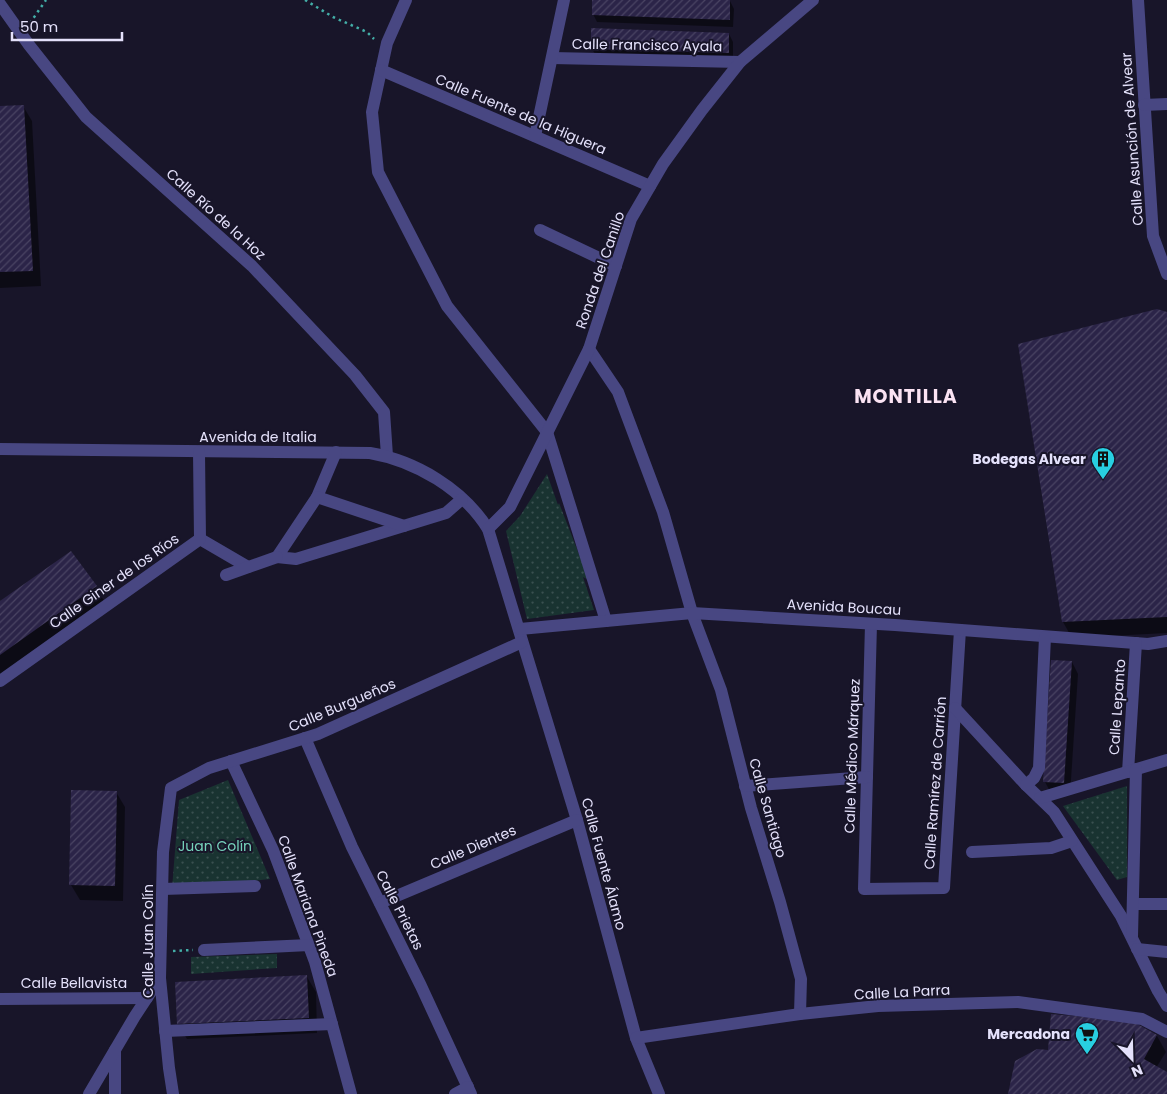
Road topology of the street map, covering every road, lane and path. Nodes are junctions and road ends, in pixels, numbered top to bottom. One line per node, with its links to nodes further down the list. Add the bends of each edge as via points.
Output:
1 (46, 0): 8 (path)
2 (305, 0): 9 (path, via 367,32)
3 (406, 0): 9 (street)
4 (564, 0): 10 (street)
5 (813, 0): 11 (street, Ronda del Canillo)
6 (1138, 0): 13 (street, Calle Asunción de Alvear)
7 (0, 4): 8 (street, Calle Río de la Hoz)
8 (22, 35): 25 (street, Calle Río de la Hoz, via 86,117 252,266 355,375 384,412)
9 (385, 52): 12 (street)
10 (552, 58): 11 (street, Calle Francisco Ayala); 15 (street)
11 (740, 62): 16 (street, Ronda del Canillo)
12 (381, 70): 15 (street, Calle Fuente de la Higuera); 21 (street, via 372,112 378,172 447,306)
13 (1144, 104): 14 (street); 19 (street, Calle Asunción de Alvear, via 1153,236)
14 (1167, 104)
15 (535, 136): 16 (street, Calle Fuente de la Higuera)
16 (650, 186): 18 (street, Ronda del Canillo, via 631,219)
17 (540, 230): 18 (street)
18 (616, 266): 20 (street, Ronda del Canillo)
19 (1167, 274)
20 (589, 349): 21 (street, Ronda del Canillo); 34 (street, Calle Santiago, via 618,392 663,512)
21 (547, 432): 29 (street, Ronda del Canillo, via 510,507); 35 (street)
22 (0, 449): 23 (street, Avenida de Italia)
23 (199, 452): 24 (street, Avenida de Italia); 30 (street, Calle Giner de los Ríos)
24 (336, 452): 25 (street, Avenida de Italia); 26 (street)
25 (387, 456): 27 (street, Avenida de Italia, via 407,462 435,478)
26 (317, 497): 28 (street); 31 (street)
27 (462, 499): 28 (street, via 446,513); 29 (street, Avenida de Italia)
28 (404, 526): 31 (street, via 296,559)
29 (488, 530): 37 (street, Avenida de Italia)
30 (200, 539): 32 (street); 43 (street, Calle Giner de los Ríos)
31 (277, 557): 32 (street)
32 (248, 567): 33 (street)
33 (226, 575)
34 (692, 613): 35 (street, Avenida Boucau); 36 (street, Avenida Boucau); 51 (street, Calle Santiago, via 721,690)
35 (606, 621): 37 (street, Avenida Boucau)
36 (871, 624): 38 (street, Avenida Boucau); 49 (street, Calle Médico Márquez)
37 (520, 629): 41 (street, Calle Fuente Álamo)
38 (960, 630): 39 (street, Avenida Boucau); 44 (street, Calle Ramírez de Carrión)
39 (1045, 637): 42 (street, Avenida Boucau); 50 (street, via 1038,768)
40 (1167, 640): 42 (street, Avenida Boucau)
41 (522, 642): 45 (street, Calle Burgueños); 54 (street, Calle Fuente Álamo)
42 (1136, 643): 48 (street, Calle Lepanto)
43 (0, 681)
44 (955, 708): 50 (street); 59 (street, Calle Ramírez de Carrión, via 944,888)
45 (305, 738): 47 (street, Calle Burgueños); 60 (street, Calle Prietas)
46 (1167, 760): 48 (street)
47 (231, 761): 52 (street, Calle Burgueños, via 209,768); 64 (street, Calle Mariana Pineda, via 273,850)
48 (1132, 770): 53 (street); 61 (street, Calle Lepanto)
49 (867, 777): 51 (street); 59 (street, Calle Médico Márquez)
50 (1026, 785): 53 (street)
51 (745, 786): 72 (street, Calle Santiago, via 801,979)
52 (171, 788): 58 (street, Calle Juan Colín)
53 (1040, 798): 55 (street, via 1054,812)
54 (577, 820): 60 (street, Calle Dientes); 76 (street, Calle Fuente Álamo)
55 (1072, 841): 56 (street, via 1050,848); 63 (street, via 1121,916)
56 (972, 852)
57 (255, 886): 58 (street)
58 (162, 889): 66 (street, Calle Juan Colín)
59 (864, 889)
60 (380, 903): 78 (street, Calle Prietas)
61 (1133, 904): 62 (street); 63 (street, Calle Lepanto)
62 (1167, 904)
63 (1134, 944): 67 (street); 71 (street)
64 (309, 945): 65 (street); 73 (street, Calle Mariana Pineda)
65 (204, 950): 66 (path)
66 (161, 951): 68 (street, Calle Juan Colín)
67 (1167, 952)
68 (160, 978): 69 (street); 74 (street, Calle Juan Colín)
69 (147, 998): 70 (street, Calle Bellavista); 77 (street)
70 (0, 999)
71 (1167, 1006)
72 (800, 1014): 75 (street, Calle La Parra, via 878,1006 1018,1002 1142,1019); 76 (street, Calle La Parra)
73 (332, 1024): 74 (street); 82 (street, Calle Mariana Pineda)
74 (165, 1030): 81 (street, Calle Juan Colín)
75 (1167, 1032)
76 (636, 1038): 84 (street, Calle Fuente Álamo)
77 (115, 1050): 79 (street); 80 (street)
78 (469, 1091): 83 (street)
79 (90, 1094)
80 (116, 1094)
81 (173, 1094)
82 (351, 1094)
83 (456, 1094)
84 (659, 1094)

